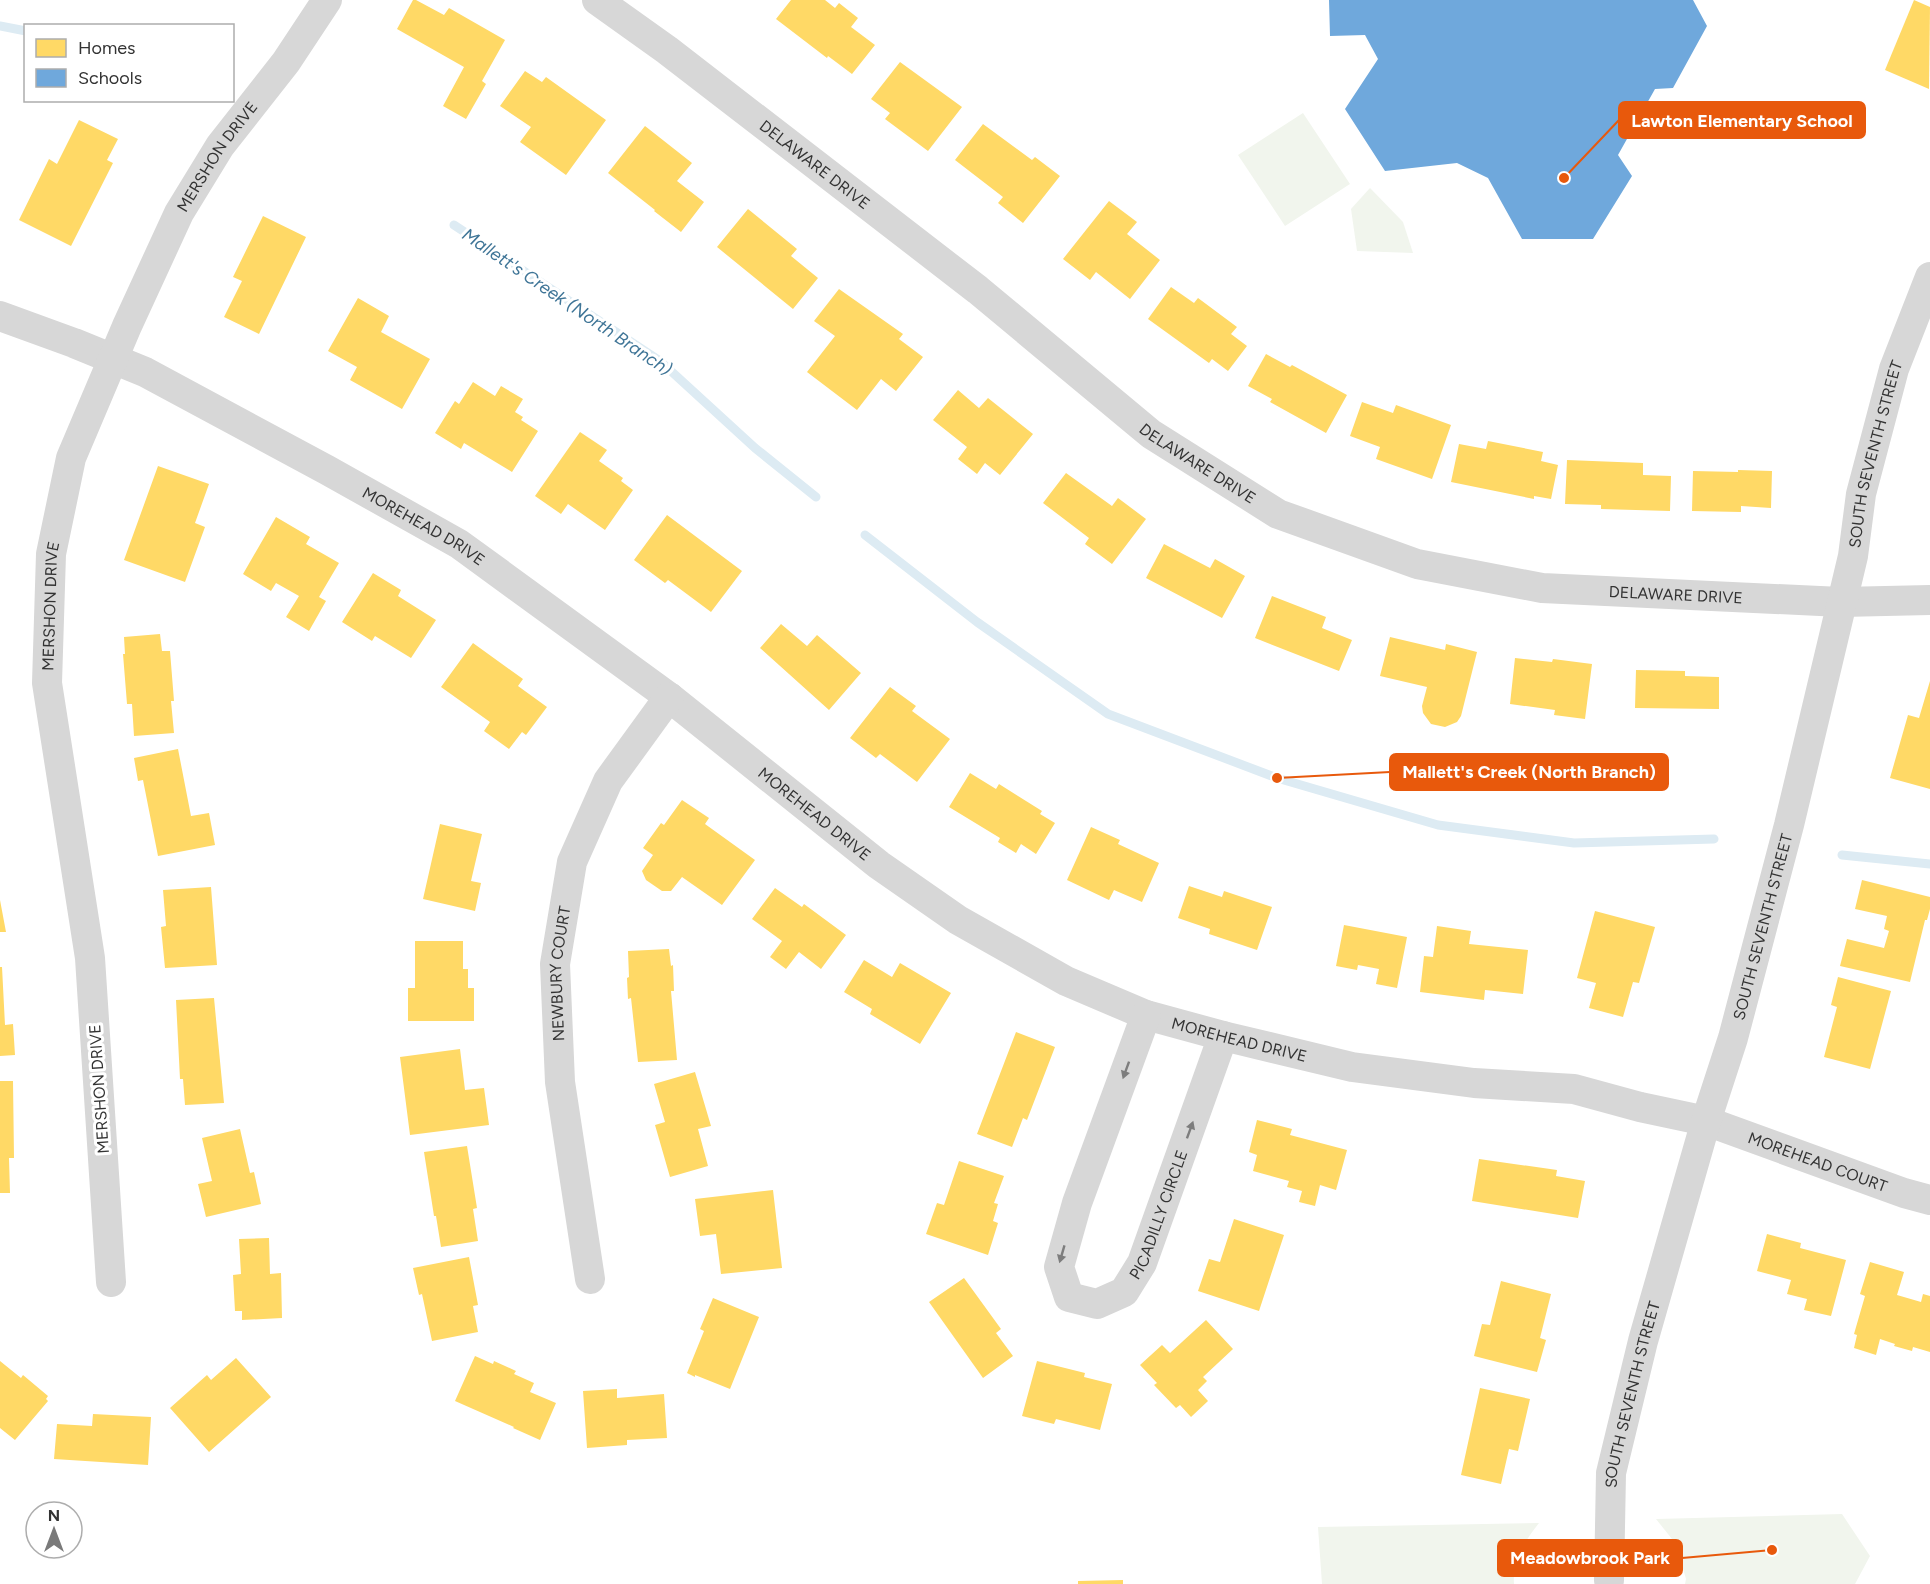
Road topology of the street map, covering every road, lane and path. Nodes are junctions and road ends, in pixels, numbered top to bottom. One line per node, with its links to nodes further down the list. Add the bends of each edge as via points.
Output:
1 (327, 0): 5 (street, MERSHON DRIVE, via 286,62 220,146 179,213)
2 (597, 0): 7 (street, DELAWARE DRIVE, via 969,282 1150,434 1278,514 1416,564 1542,588)
3 (1930, 277): 7 (street, SOUTH SEVENTH STREET, via 1894,369 1862,494)
4 (0, 316): 5 (street, MOREHEAD DRIVE)
5 (114, 359): 8 (street, MOREHEAD DRIVE, via 317,464 459,544); 14 (street, MERSHON DRIVE, via 71,458 51,554 47,683 90,958)
6 (1930, 600): 7 (street, DELAWARE DRIVE)
7 (1841, 602): 11 (street, SOUTH SEVENTH STREET, via 1789,825 1733,1038)
8 (669, 696): 9 (street, MOREHEAD DRIVE, via 879,865 958,920 1066,981); 13 (street, NEWBURY COURT, via 608,781 572,862 555,964 560,1082)
9 (1146, 1015): 10 (street, MOREHEAD DRIVE); 10 (street, PICADILLY CIRCLE, one-way to 10, via 1077,1203 1059,1267 1069,1297 1097,1304 1124,1292 1142,1263)
10 (1223, 1036): 11 (street, MOREHEAD DRIVE, via 1352,1067 1474,1083 1574,1089)
11 (1706, 1120): 12 (street, MOREHEAD COURT); 15 (street, SOUTH SEVENTH STREET, via 1643,1341 1611,1473)
12 (1930, 1200)
13 (591, 1279)
14 (111, 1282)
15 (1609, 1580)

